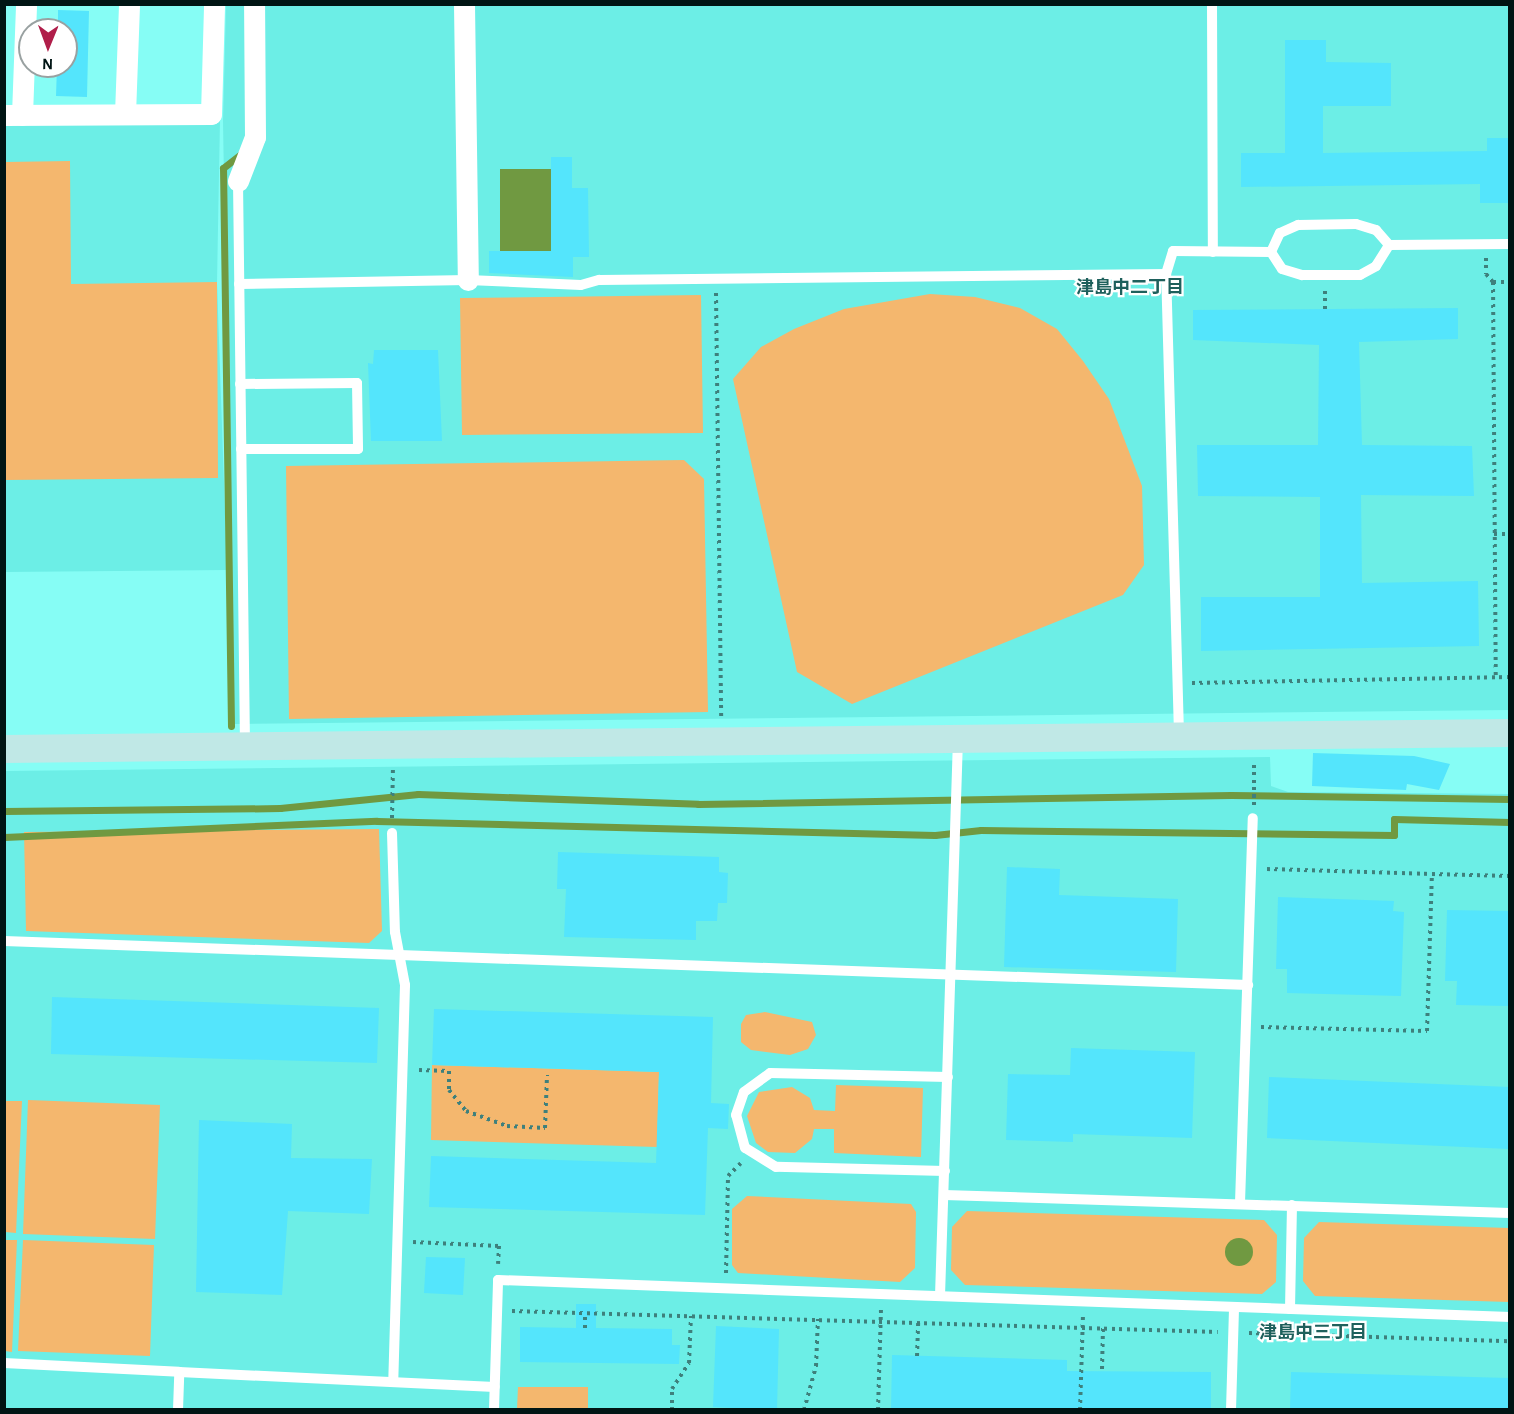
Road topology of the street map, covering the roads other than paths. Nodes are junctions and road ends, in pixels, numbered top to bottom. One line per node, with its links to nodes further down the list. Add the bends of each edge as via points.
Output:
1 (26, 4): 8 (street)
2 (129, 4): 7 (street)
3 (214, 4): 7 (street, via 211,114)
4 (254, 4): 9 (street, via 255,137)
5 (464, 4): 15 (street)
6 (1212, 4): 12 (lane)
7 (125, 114): 8 (street)
8 (13, 115)
9 (238, 181): 16 (lane)
10 (1509, 244): 11 (lane)
11 (1389, 245): 13 (lane, via 1376,230 1356,224 1298,225 1280,233); 13 (lane, via 1376,266 1360,275 1302,275 1282,269)
12 (1213, 252): 13 (lane); 14 (lane, via 1173,251)
13 (1271, 252)
14 (1166, 274): 15 (lane, via 716,279 581,285); 20 (lane, via 1173,656 1179,683)
15 (468, 280): 16 (lane)
16 (239, 284): 17 (lane)
17 (240, 384): 18 (lane); 18 (lane, via 357,383 358,448)
18 (241, 449): 22 (lane)
19 (1509, 733): 20 (street)
20 (1179, 737): 21 (street)
21 (958, 740): 22 (street); 28 (lane)
22 (245, 748): 23 (street)
23 (4, 749)
24 (1253, 823): 29 (lane)
25 (392, 833): 27 (lane)
26 (4, 941): 27 (lane)
27 (399, 952): 28 (lane); 42 (lane, via 405,986)
28 (952, 976): 29 (lane); 30 (lane)
29 (1248, 985): 33 (lane)
30 (948, 1077): 31 (lane); 31 (lane, via 770,1073 750,1086 737,1107 737,1132 750,1154 776,1167)
31 (945, 1171): 32 (lane)
32 (944, 1195): 33 (lane); 36 (lane)
33 (1240, 1203): 34 (lane)
34 (1292, 1205): 35 (lane); 38 (lane)
35 (1509, 1213)
36 (940, 1296): 37 (lane); 43 (lane, via 498,1280)
37 (1234, 1307): 38 (lane); 46 (lane)
38 (1290, 1309): 39 (lane)
39 (1509, 1317)
40 (4, 1363): 41 (lane)
41 (179, 1372): 42 (lane); 44 (lane)
42 (393, 1381): 43 (lane)
43 (495, 1387): 45 (lane)
44 (178, 1410)
45 (494, 1410)
46 (1231, 1410)

